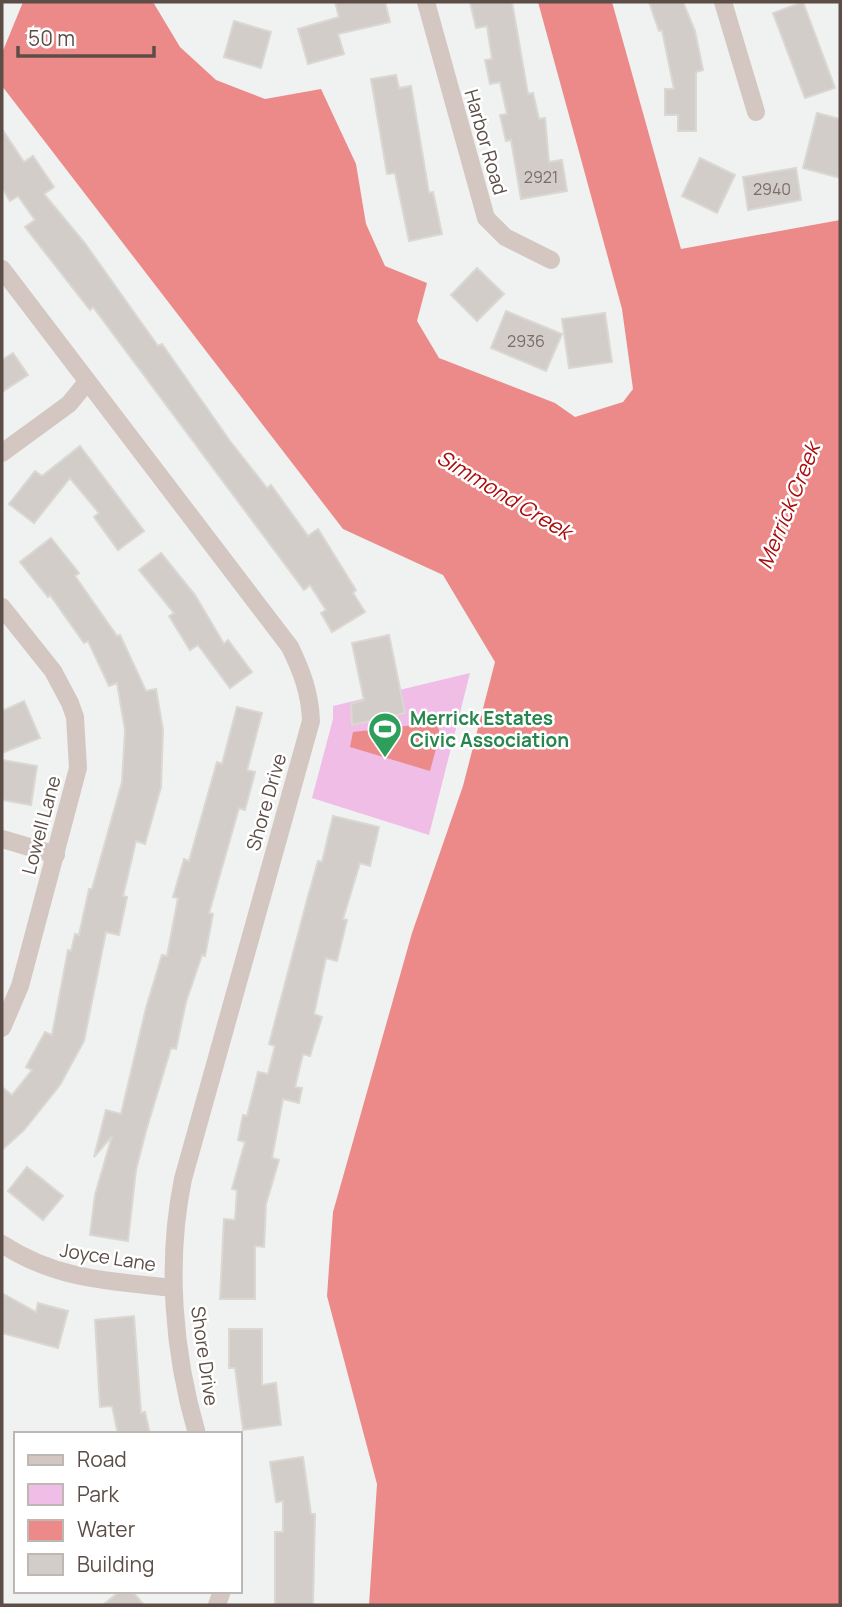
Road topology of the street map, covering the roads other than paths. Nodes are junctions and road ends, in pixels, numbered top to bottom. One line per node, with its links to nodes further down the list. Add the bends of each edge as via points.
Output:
1 (426, 2): 4 (street, Harbor Road, via 486,218 505,237)
2 (723, 2): 3 (street)
3 (756, 112)
4 (551, 260)
5 (2, 269): 6 (street, Shore Drive)
6 (87, 382): 7 (street, via 69,404); 13 (street, Shore Drive, via 290,647 310,701 311,720 183,1179 174,1220)
7 (2, 453)
8 (2, 607): 10 (street, Lowell Lane, via 53,671 75,718 78,768)
9 (2, 839): 10 (street)
10 (55, 855): 11 (street, Lowell Lane, via 20,986)
11 (2, 1028)
12 (2, 1244): 13 (street, Joyce Lane, via 71,1276)
13 (173, 1288): 14 (street, Shore Drive, via 186,1395)
14 (196, 1432)

